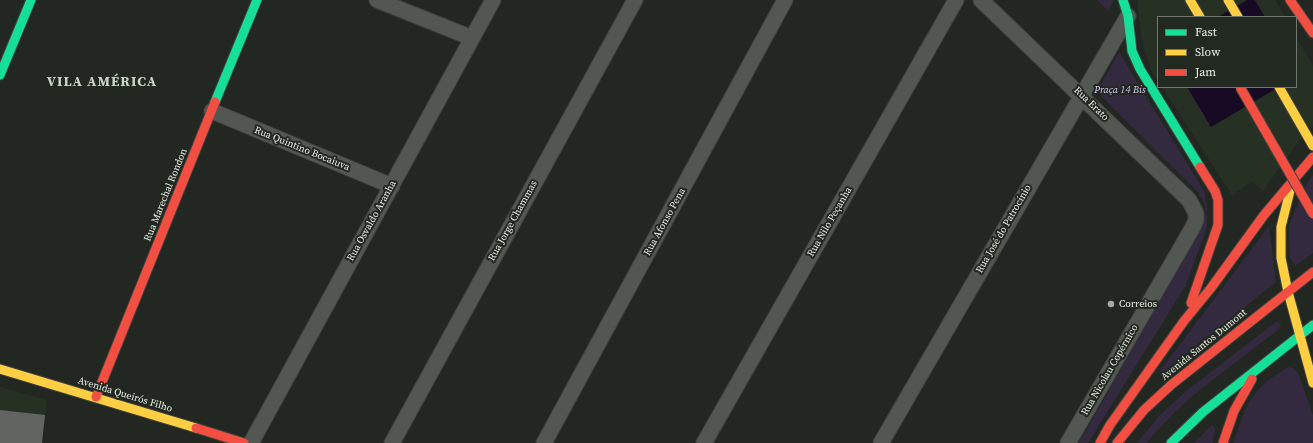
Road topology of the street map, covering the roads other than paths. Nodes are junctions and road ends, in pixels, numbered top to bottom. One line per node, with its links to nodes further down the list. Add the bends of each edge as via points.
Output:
1 (31, 0): 18 (main road)
2 (257, 0): 22 (main road, Rua Marechal Rondon)
3 (377, 0): 17 (street)
4 (493, 0): 17 (street, Rua Osvaldo Aranha)
5 (635, 0): 40 (street, Rua Jorge Chammas)
6 (785, 0): 41 (street, Rua Afonso Pena)
7 (956, 0): 42 (street, Rua Nilo Peçanha)
8 (981, 0): 21 (street, Rua Erato)
9 (1123, 0): 13 (main road)
10 (1190, 0): 14 (main road)
11 (1228, 0): 15 (main road)
12 (1290, 0): 16 (main road)
13 (1128, 16): 21 (street, Rua José do Patrocínio); 31 (main road, via 1132,51 1140,69 1215,191 1218,200 1218,225)
14 (1199, 16)
15 (1237, 16)
16 (1313, 33)
17 (472, 38): 26 (street, Rua Osvaldo Aranha)
18 (0, 75)
19 (1241, 88): 28 (main road, bridge)
20 (1280, 88): 23 (main road)
21 (1081, 95): 27 (street, Rua Erato, via 1190,200); 43 (street, Rua José do Patrocínio)
22 (212, 112): 26 (street, Rua Quintino Bocaiuva); 37 (main road, Rua Marechal Rondon)
23 (1313, 146)
24 (1313, 157): 25 (main road)
25 (1293, 182): 30 (main road, via 1281,227 1281,258); 31 (main road, via 1264,215)
26 (392, 186): 39 (street, Rua Osvaldo Aranha)
27 (1196, 213): 44 (street, Rua Nicolau Copérnico, via 1193,227)
28 (1313, 214)
29 (1313, 272): 30 (main road, Avenida Santos Dumont)
30 (1288, 292): 33 (main road); 46 (main road, Avenida Santos Dumont, via 1171,385 1144,410)
31 (1184, 321): 45 (main road, via 1106,430)
32 (1313, 325): 33 (main road)
33 (1300, 335): 34 (main road); 36 (main road)
34 (1258, 368): 47 (main road, via 1203,412); 48 (main road, via 1234,410)
35 (0, 369): 37 (main road, Avenida Queirós Filho)
36 (1313, 383)
37 (96, 397): 38 (main road, Avenida Queirós Filho)
38 (244, 443)
39 (251, 443)
40 (392, 443)
41 (544, 443)
42 (704, 443)
43 (881, 443)
44 (1068, 443)
45 (1100, 443)
46 (1117, 443)
47 (1171, 443)
48 (1223, 443)

